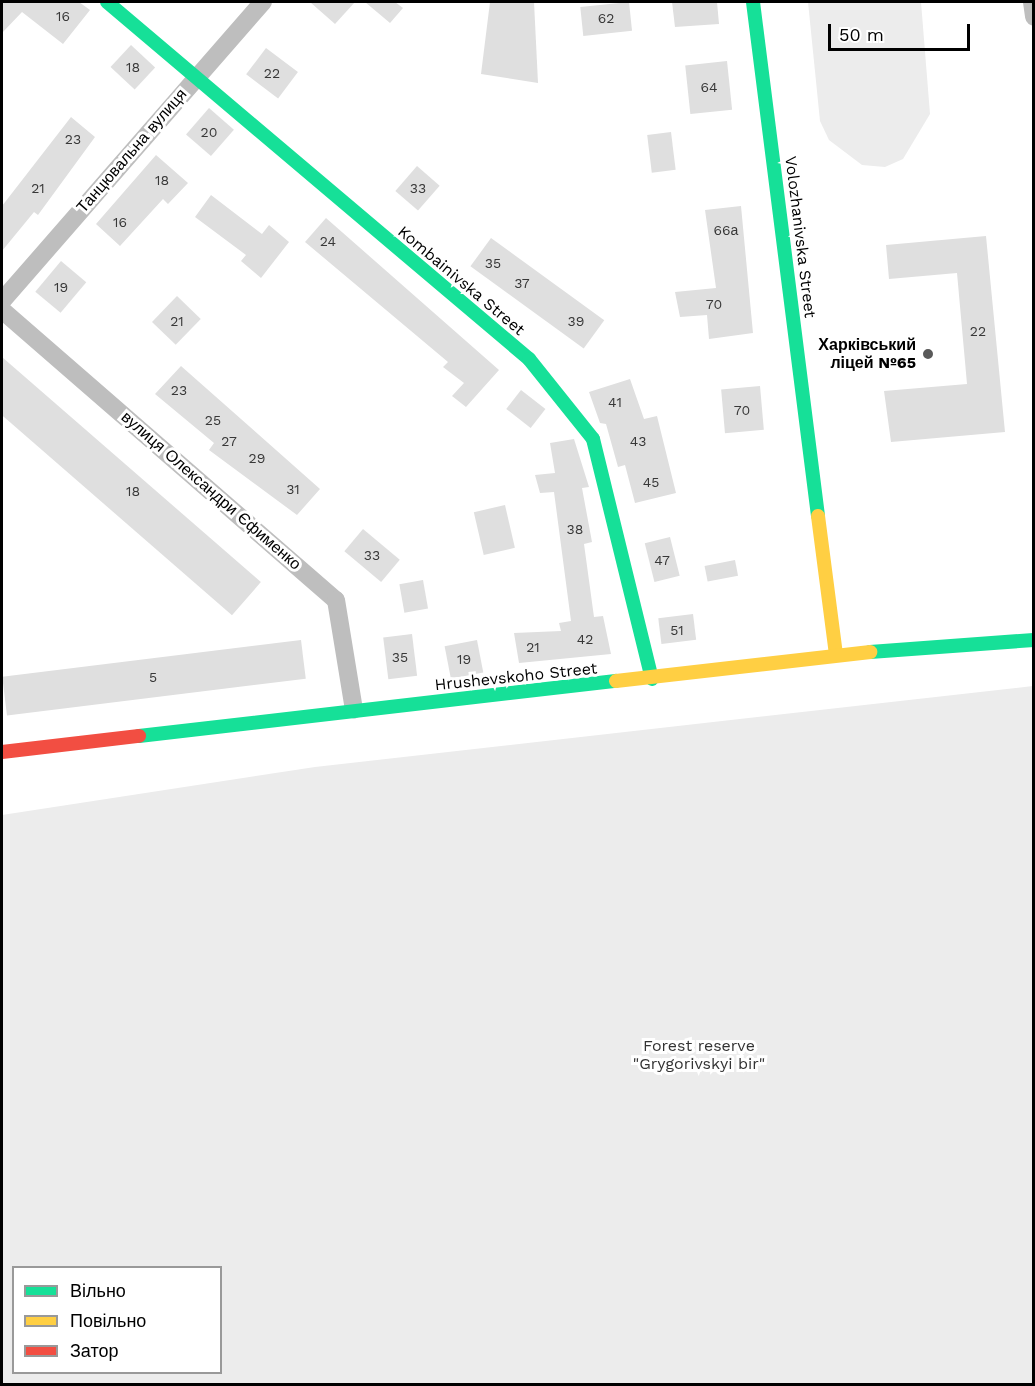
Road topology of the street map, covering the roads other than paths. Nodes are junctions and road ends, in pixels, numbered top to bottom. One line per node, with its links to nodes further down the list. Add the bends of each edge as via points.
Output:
1 (107, 2): 6 (street, Kombainivska Street)
2 (263, 2): 6 (street, Танцювальна вулиця)
3 (753, 2): 10 (street, Volozhanivska Street)
4 (1032, 2): 5 (street)
5 (1034, 17)
6 (194, 79): 7 (street, Танцювальна вулиця); 11 (street, Kombainivska Street, via 529,359 593,439)
7 (2, 301)
8 (2, 310): 12 (street, вулиця Олександри Єфименко, via 336,600)
9 (1034, 640): 10 (street, Hrushevskoho Street)
10 (836, 655): 11 (street, Hrushevskoho Street)
11 (652, 679): 12 (street, Hrushevskoho Street)
12 (354, 710): 13 (street, Hrushevskoho Street)
13 (2, 752)

